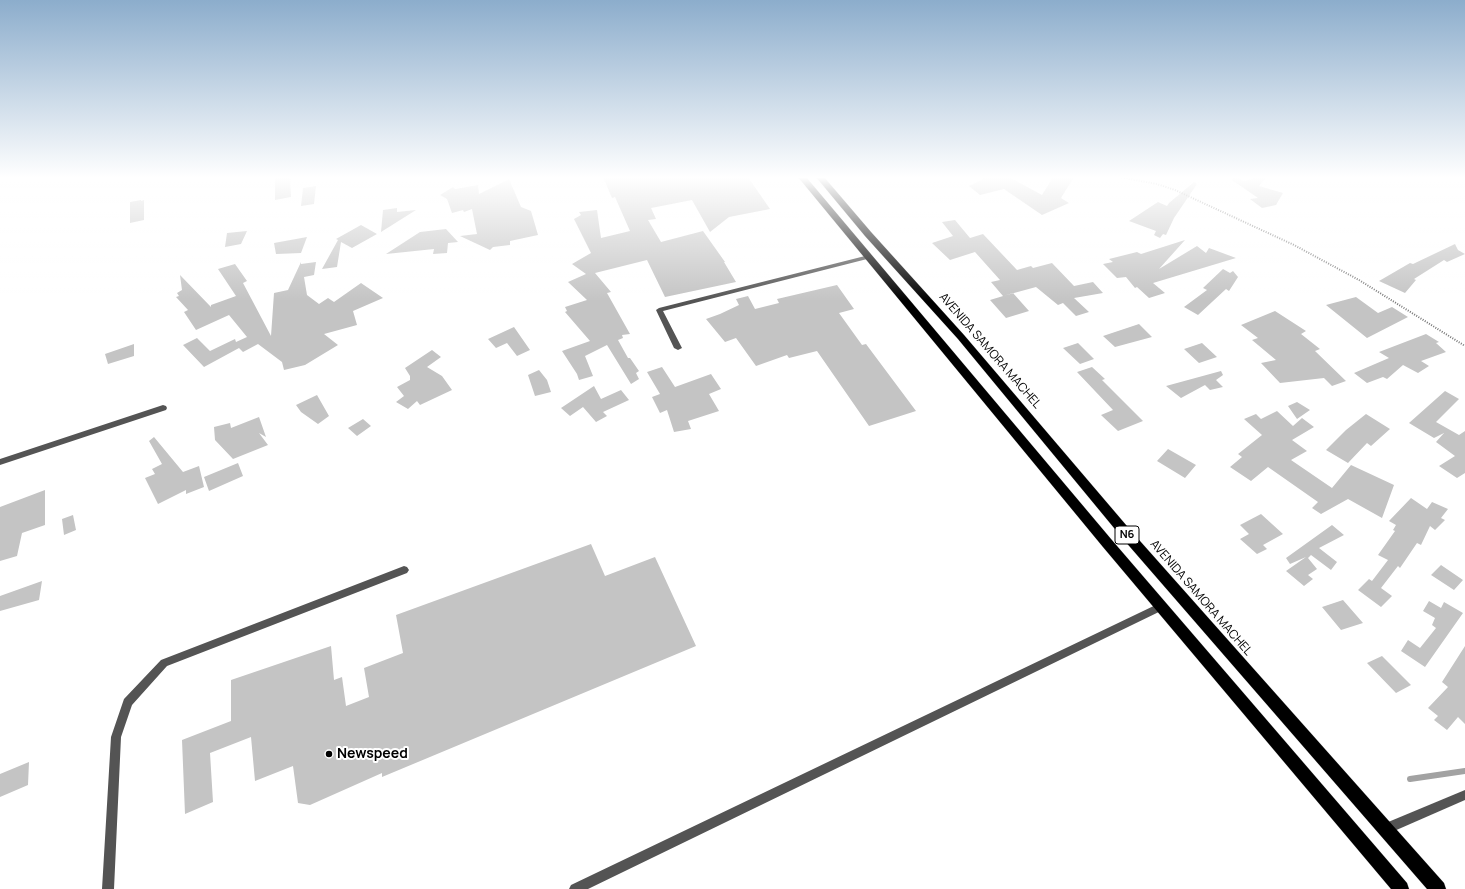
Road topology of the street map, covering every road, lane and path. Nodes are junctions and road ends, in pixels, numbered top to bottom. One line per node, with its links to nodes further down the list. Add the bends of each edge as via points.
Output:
1 (837, 218): 4 (highway, N6)
2 (855, 218): 12 (highway, AVENIDA SAMORA MACHEL / N6, via 961,337 1128,536)
3 (1236, 218): 5 (path, via 1359,280)
4 (869, 257): 6 (street, via 659,310); 10 (highway, N6)
5 (1465, 346)
6 (678, 348)
7 (163, 408): 8 (street)
8 (0, 462)
9 (404, 570): 13 (street, via 164,663 128,702 116,737)
10 (1162, 606): 14 (street); 15 (highway, N6)
11 (1465, 795): 12 (street)
12 (1386, 829): 16 (highway, AVENIDA SAMORA MACHEL / N6)
13 (108, 889)
14 (575, 889)
15 (1402, 889)
16 (1438, 889)

